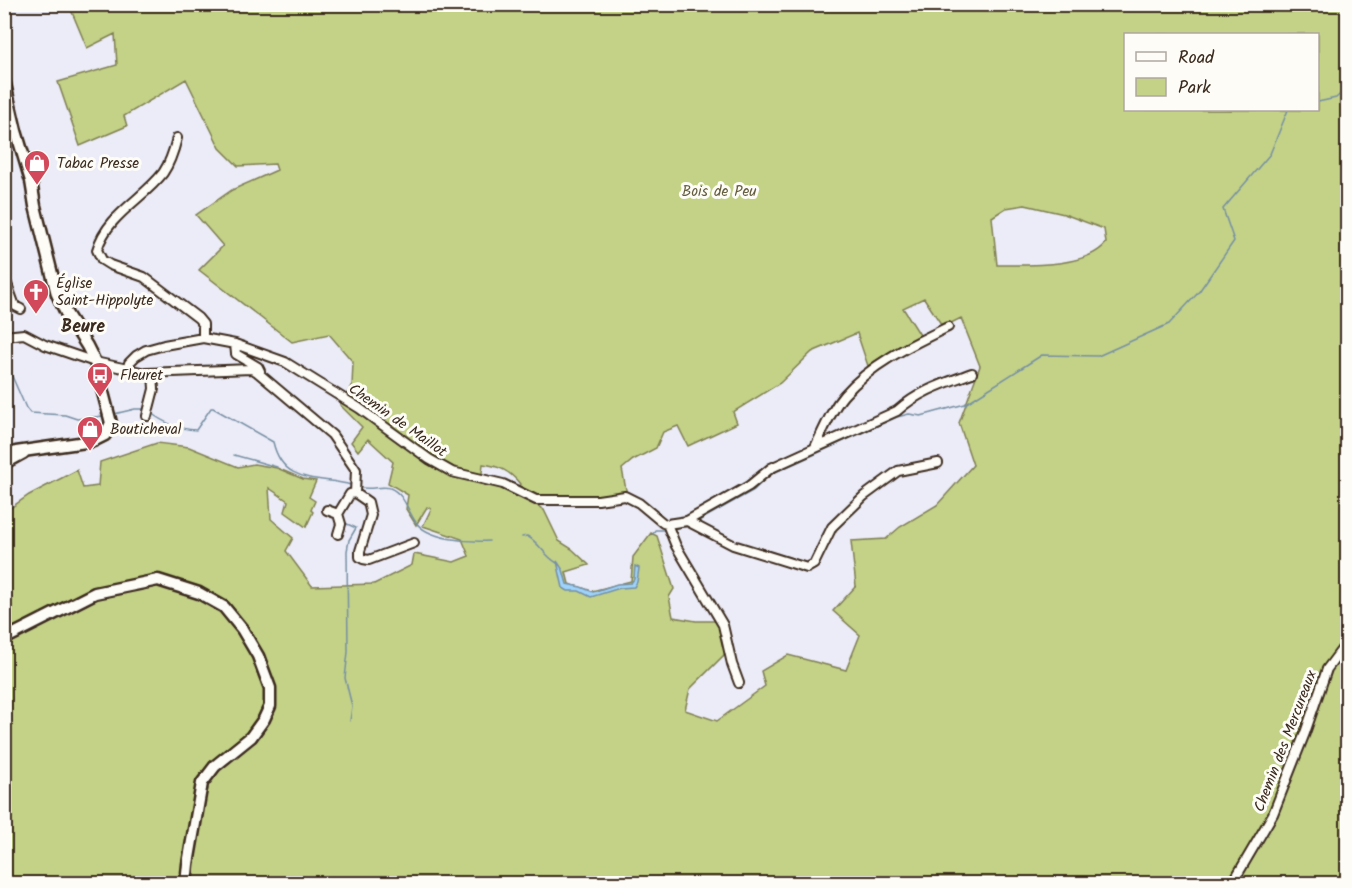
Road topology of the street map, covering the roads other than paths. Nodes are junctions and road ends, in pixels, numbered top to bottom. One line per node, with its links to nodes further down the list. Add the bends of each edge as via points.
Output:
1 (4, 80): 9 (street, via 57,294)
2 (177, 138): 7 (street, via 165,171 115,218 97,250 102,260 144,277 198,318 203,324)
3 (4, 283): 4 (street, via 15,306)
4 (21, 309)
5 (948, 327): 15 (street, via 904,349 860,380 827,420)
6 (4, 336): 9 (street, via 27,334 45,345)
7 (203, 338): 8 (street, Chemin de Maillot); 10 (street, Chemin de Maillot, via 146,350 129,363)
8 (234, 344): 13 (street, via 236,354 258,367); 24 (street, Chemin de Maillot, via 285,362 452,472 503,484 536,500 625,496 639,502)
9 (95, 362): 10 (street); 16 (street, via 108,407 108,430 99,439)
10 (127, 370): 11 (street)
11 (153, 373): 13 (street, via 251,369); 14 (street, via 154,389)
12 (972, 373): 15 (street, via 936,386 897,411)
13 (261, 375): 20 (street, via 332,435 353,464 357,474)
14 (148, 412)
15 (815, 447): 23 (street, via 771,468)
16 (33, 449): 17 (street); 19 (street)
17 (4, 457)
18 (938, 463): 23 (street, via 898,471 864,496 832,527 814,564 807,568 733,545)
19 (4, 465)
20 (355, 489): 22 (street); 26 (street, via 370,506 371,515 360,557 369,560)
21 (327, 510): 22 (street)
22 (338, 514): 25 (street)
23 (691, 523): 24 (street)
24 (668, 527): 29 (street, via 723,625)
25 (338, 534)
26 (414, 543)
27 (4, 639): 30 (street, via 95,594 158,580 199,593 224,608 242,629 270,688 270,706 251,737 215,766 202,783)
28 (1347, 641): 31 (street, Chemin des Mercureaux, via 1327,669 1273,814)
29 (739, 683)
30 (186, 884)
31 (1232, 884)

